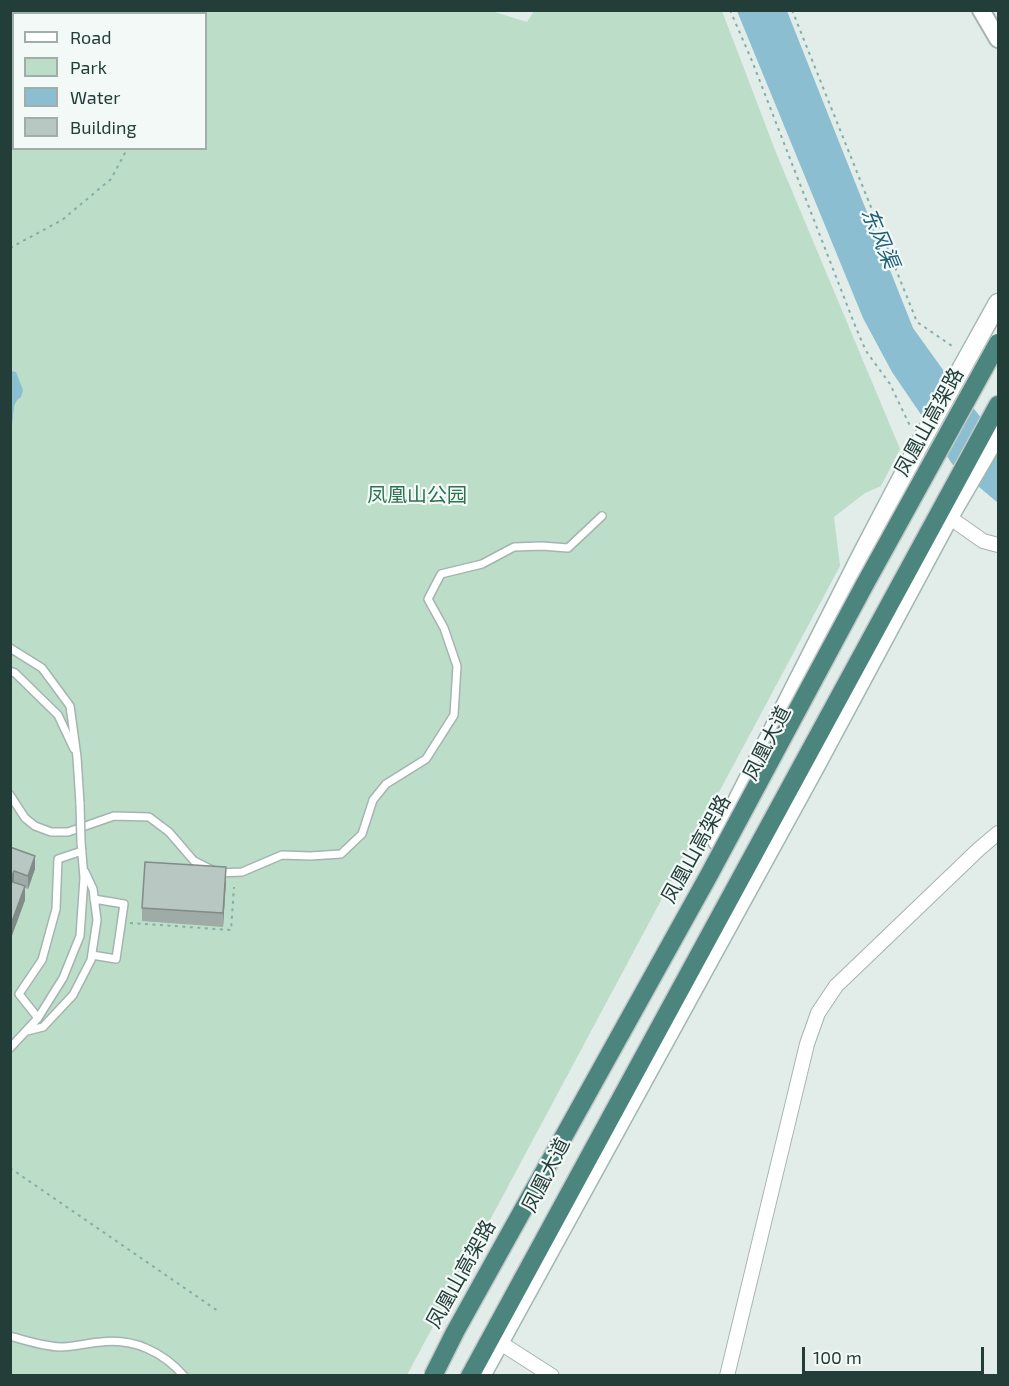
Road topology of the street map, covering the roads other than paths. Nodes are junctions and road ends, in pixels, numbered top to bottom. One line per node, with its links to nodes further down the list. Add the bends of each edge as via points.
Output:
1 (981, 10): 2 (street)
2 (999, 39)
3 (999, 303): 26 (main road, 凤凰大道, via 861,556)
4 (999, 343): 25 (highway, 凤凰山高架路, bridge)
5 (999, 405): 27 (highway)
6 (998, 433): 8 (main road, 凤凰大道)
7 (602, 516): 13 (lane, via 568,548 514,547 482,564 441,574 428,599 444,628 457,666 454,715 426,759 386,784 373,800 362,834 341,854 282,855 242,872 218,873 194,861 169,832 149,817 114,816 68,831 51,832 25,818)
8 (949, 517): 9 (street, via 983,541); 23 (main road, 凤凰大道)
9 (999, 545)
10 (10, 648): 12 (lane, via 42,668 70,706)
11 (10, 671): 12 (lane, via 58,716)
12 (77, 757): 15 (lane, bridge)
13 (10, 795)
14 (999, 833): 30 (street, via 836,986 818,1013 807,1044)
15 (82, 851): 16 (lane); 19 (lane, via 58,859 56,909 42,960 19,994)
16 (83, 867): 17 (lane); 19 (lane, via 80,936 63,978)
17 (94, 899): 18 (lane, via 97,920); 18 (lane, via 124,904 116,959)
18 (92, 955): 20 (lane, via 73,995 43,1026)
19 (38, 1018): 20 (lane)
20 (26, 1032): 21 (lane)
21 (10, 1048)
22 (10, 1335): 24 (lane, via 59,1347 109,1342 146,1348 173,1363)
23 (499, 1342): 28 (main road, 凤凰大道); 29 (street)
24 (184, 1376)
25 (432, 1376)
26 (440, 1376)
27 (470, 1376)
28 (481, 1376)
29 (552, 1376)
30 (727, 1376)

